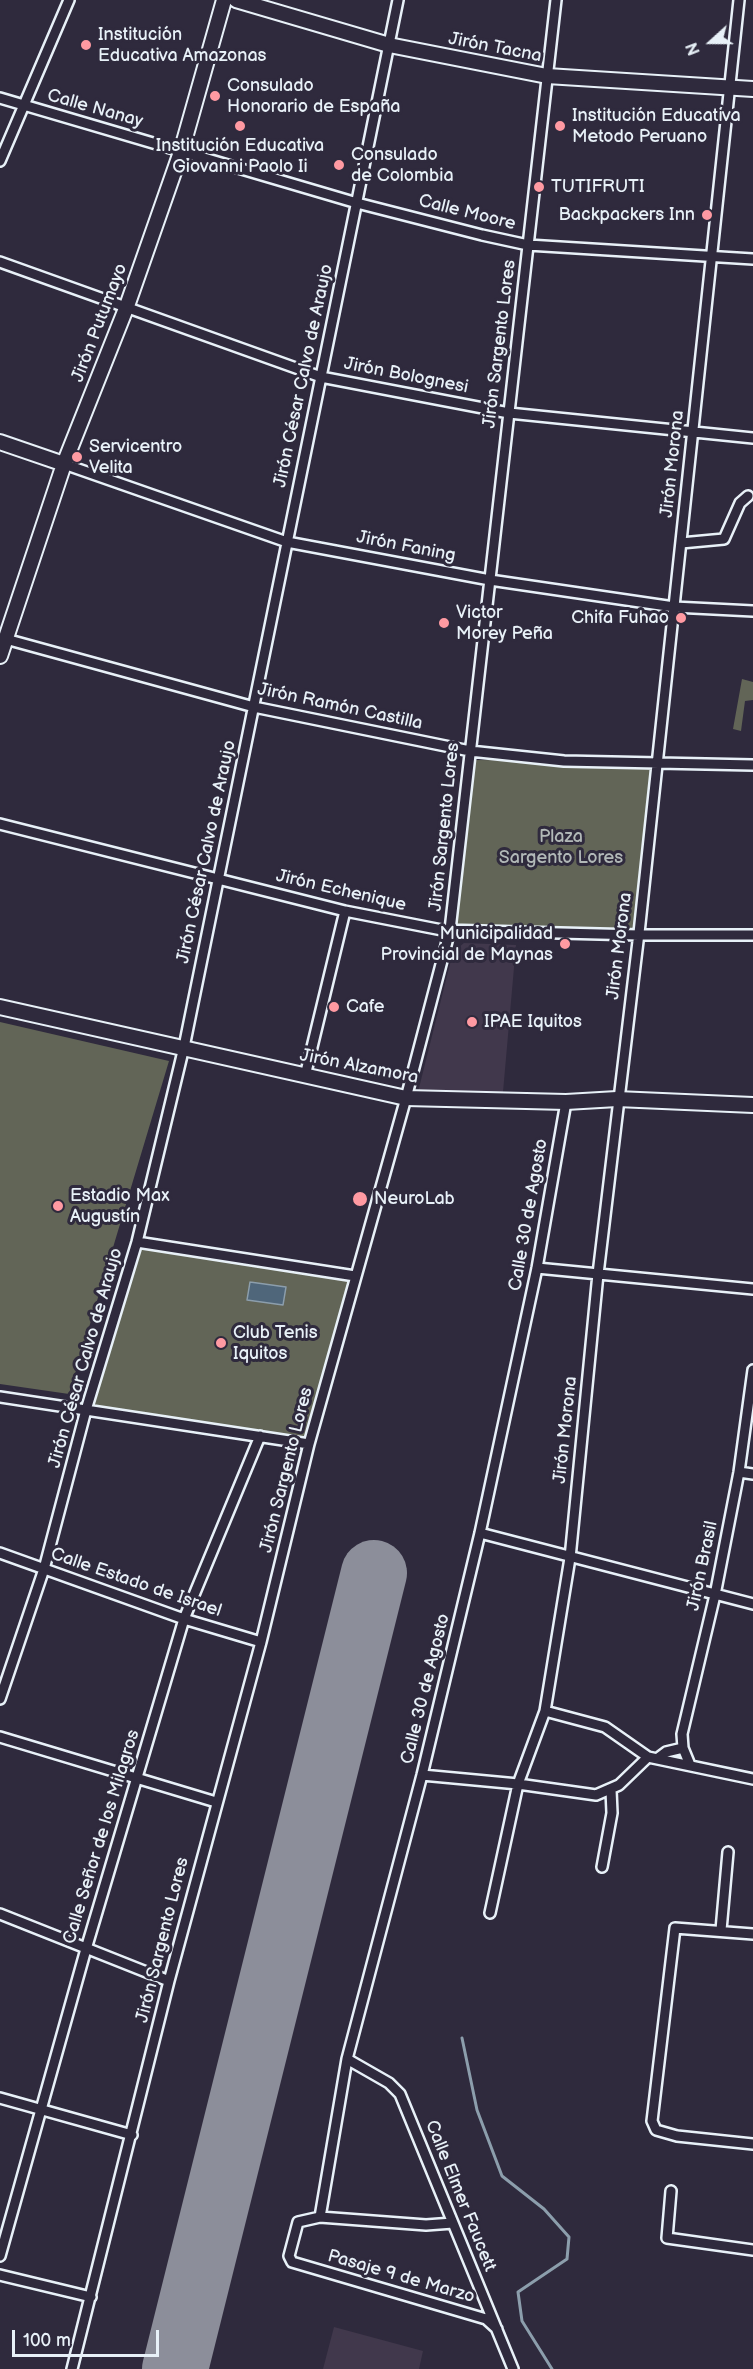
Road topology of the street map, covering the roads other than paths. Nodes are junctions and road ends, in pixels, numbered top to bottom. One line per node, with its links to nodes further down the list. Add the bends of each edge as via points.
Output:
1 (69, 0): 12 (street)
2 (224, 0): 13 (street, Jirón Putumayo)
3 (236, 0): 7 (street, Jirón Tacna)
4 (398, 0): 7 (street, Jirón César Calvo de Araujo)
5 (556, 0): 8 (street, Jirón Sargento Lores)
6 (740, 0): 9 (street, Jirón Morona)
7 (389, 45): 8 (street, Jirón Tacna); 15 (street, Jirón César Calvo de Araujo)
8 (547, 76): 9 (street, Jirón Tacna); 16 (street, Jirón Sargento Lores)
9 (728, 87): 10 (street, Jirón Tacna); 17 (street, Jirón Morona)
10 (753, 89)
11 (0, 98): 12 (street, Calle Nanay)
12 (23, 106): 13 (street, Calle Nanay); 14 (street)
13 (181, 152): 15 (street, Calle Moore); 20 (street, Jirón Putumayo)
14 (0, 160)
15 (357, 203): 16 (street, Calle Moore); 21 (street, Jirón César Calvo de Araujo)
16 (528, 245): 17 (street, Calle Moore); 22 (street, Jirón Sargento Lores)
17 (711, 257): 18 (street, Calle Moore); 23 (street, Jirón Morona)
18 (753, 259)
19 (0, 262): 20 (street, Jirón Bolognesi)
20 (127, 306): 21 (street, Jirón Bolognesi); 26 (street, Jirón Putumayo)
21 (321, 377): 22 (street, Jirón Bolognesi); 28 (street, Jirón César Calvo de Araujo)
22 (509, 413): 23 (street, Jirón Bolognesi); 30 (street, Jirón Sargento Lores)
23 (694, 431): 24 (street, Jirón Bolognesi); 29 (street, Jirón Morona)
24 (753, 438)
25 (0, 442): 26 (street)
26 (64, 464): 28 (street, Jirón Faning); 33 (street, Jirón Putumayo)
27 (748, 496): 29 (street, via 740,503 724,539)
28 (287, 542): 30 (street, Jirón Faning); 35 (street, Jirón César Calvo de Araujo)
29 (681, 543): 31 (street, Jirón Morona)
30 (490, 580): 31 (street, Jirón Faning); 36 (street, Jirón Sargento Lores)
31 (674, 607): 32 (street, Jirón Faning); 37 (street, Jirón Morona)
32 (753, 611)
33 (3, 639): 34 (street, Jirón Putumayo); 35 (street, Jirón Ramón Castilla)
34 (0, 656)
35 (254, 706): 36 (street, Jirón Ramón Castilla); 40 (street, Jirón César Calvo de Araujo)
36 (470, 751): 37 (street, Jirón Ramón Castilla, via 564,761); 42 (street, Jirón Sargento Lores)
37 (657, 761): 38 (street, Jirón Ramón Castilla); 44 (street, Jirón Morona)
38 (753, 765)
39 (0, 824): 40 (street, Jirón Echenique)
40 (219, 878): 41 (street, Jirón Echenique); 46 (street, Jirón César Calvo de Araujo)
41 (345, 911): 42 (street, Jirón Echenique); 47 (street)
42 (450, 930): 44 (street, Jirón Echenique); 48 (street, Jirón Sargento Lores)
43 (753, 935): 44 (street, Jirón Echenique)
44 (639, 936): 49 (street, Jirón Morona)
45 (0, 1007): 46 (street, Jirón Alzamora)
46 (184, 1047): 47 (street, Jirón Alzamora); 52 (street, Jirón César Calvo de Araujo)
47 (305, 1076): 48 (street, Jirón Alzamora)
48 (406, 1098): 50 (street, Jirón Alzamora); 55 (street, Jirón Sargento Lores)
49 (617, 1099): 50 (street, Jirón Alzamora); 51 (street, Jirón Alzamora); 54 (street, Jirón Morona)
50 (566, 1102): 53 (street, Calle 30 de Agosto)
51 (753, 1105)
52 (137, 1242): 55 (street); 59 (street, Jirón César Calvo de Araujo)
53 (537, 1268): 54 (street); 64 (street, Calle 30 de Agosto)
54 (598, 1274): 56 (street); 66 (street, Jirón Morona)
55 (355, 1276): 61 (street, Jirón Sargento Lores)
56 (753, 1289)
57 (753, 1370): 62 (street, Jirón Brasil)
58 (0, 1397): 59 (street)
59 (86, 1410): 60 (street); 67 (street, Jirón César Calvo de Araujo)
60 (260, 1436): 61 (street); 70 (street, Calle Señor de los Milagros)
61 (309, 1444): 71 (street, Jirón Sargento Lores)
62 (739, 1472): 63 (street); 68 (street, Jirón Brasil)
63 (753, 1474)
64 (480, 1533): 66 (street); 78 (street, Calle 30 de Agosto)
65 (0, 1553): 67 (street, Calle Estado de Israel)
66 (570, 1558): 68 (street); 73 (street, Jirón Morona)
67 (44, 1569): 70 (street, Calle Estado de Israel); 72 (street, Jirón César Calvo de Araujo)
68 (715, 1595): 69 (street); 75 (street, Jirón Brasil, via 682,1734)
69 (753, 1604)
70 (184, 1619): 71 (street, Calle Estado de Israel); 80 (street, Calle Señor de los Milagros)
71 (261, 1642): 83 (street, Jirón Sargento Lores)
72 (0, 1699)
73 (545, 1711): 76 (street, via 605,1727); 81 (street, Jirón Morona)
74 (0, 1737): 80 (street)
75 (683, 1748): 76 (street); 77 (street, Jirón Brasil)
76 (653, 1757): 77 (street); 82 (street)
77 (690, 1765): 79 (street)
78 (422, 1775): 81 (street); 92 (street, Calle 30 de Agosto)
79 (753, 1779)
80 (137, 1780): 83 (street); 90 (street, Calle Señor de los Milagros)
81 (518, 1784): 82 (street, via 596,1795); 86 (street, Jirón Morona)
82 (611, 1790): 85 (street, via 612,1814)
83 (216, 1802): 91 (street, Jirón Sargento Lores)
84 (728, 1852): 88 (street)
85 (602, 1867)
86 (490, 1913)
87 (0, 1914): 90 (street)
88 (721, 1930): 89 (street); 96 (street, via 675,1928 653,2126 678,2136)
89 (753, 1934)
90 (86, 1949): 91 (street); 94 (street, Calle Señor de los Milagros)
91 (169, 1982): 95 (street, Jirón Sargento Lores)
92 (347, 2059): 98 (street, Calle 30 de Agosto); 99 (street, Calle Elmer Faucett, via 389,2083 400,2094)
93 (0, 2098): 94 (street)
94 (40, 2110): 95 (street); 101 (street, Calle Señor de los Milagros)
95 (132, 2135): 103 (street, Jirón Sargento Lores)
96 (753, 2144)
97 (671, 2191): 100 (street, via 667,2238)
98 (320, 2217): 99 (street, via 426,2225); 104 (street, Pasaje 9 de Marzo, via 298,2222 288,2256 292,2262 486,2319)
99 (453, 2223): 104 (street, Calle Elmer Faucett)
100 (753, 2250)
101 (0, 2256)
102 (0, 2275): 103 (street)
103 (91, 2297): 105 (street, Jirón Sargento Lores)
104 (497, 2329): 106 (street, Calle Elmer Faucett)
105 (72, 2369)
106 (513, 2369)

